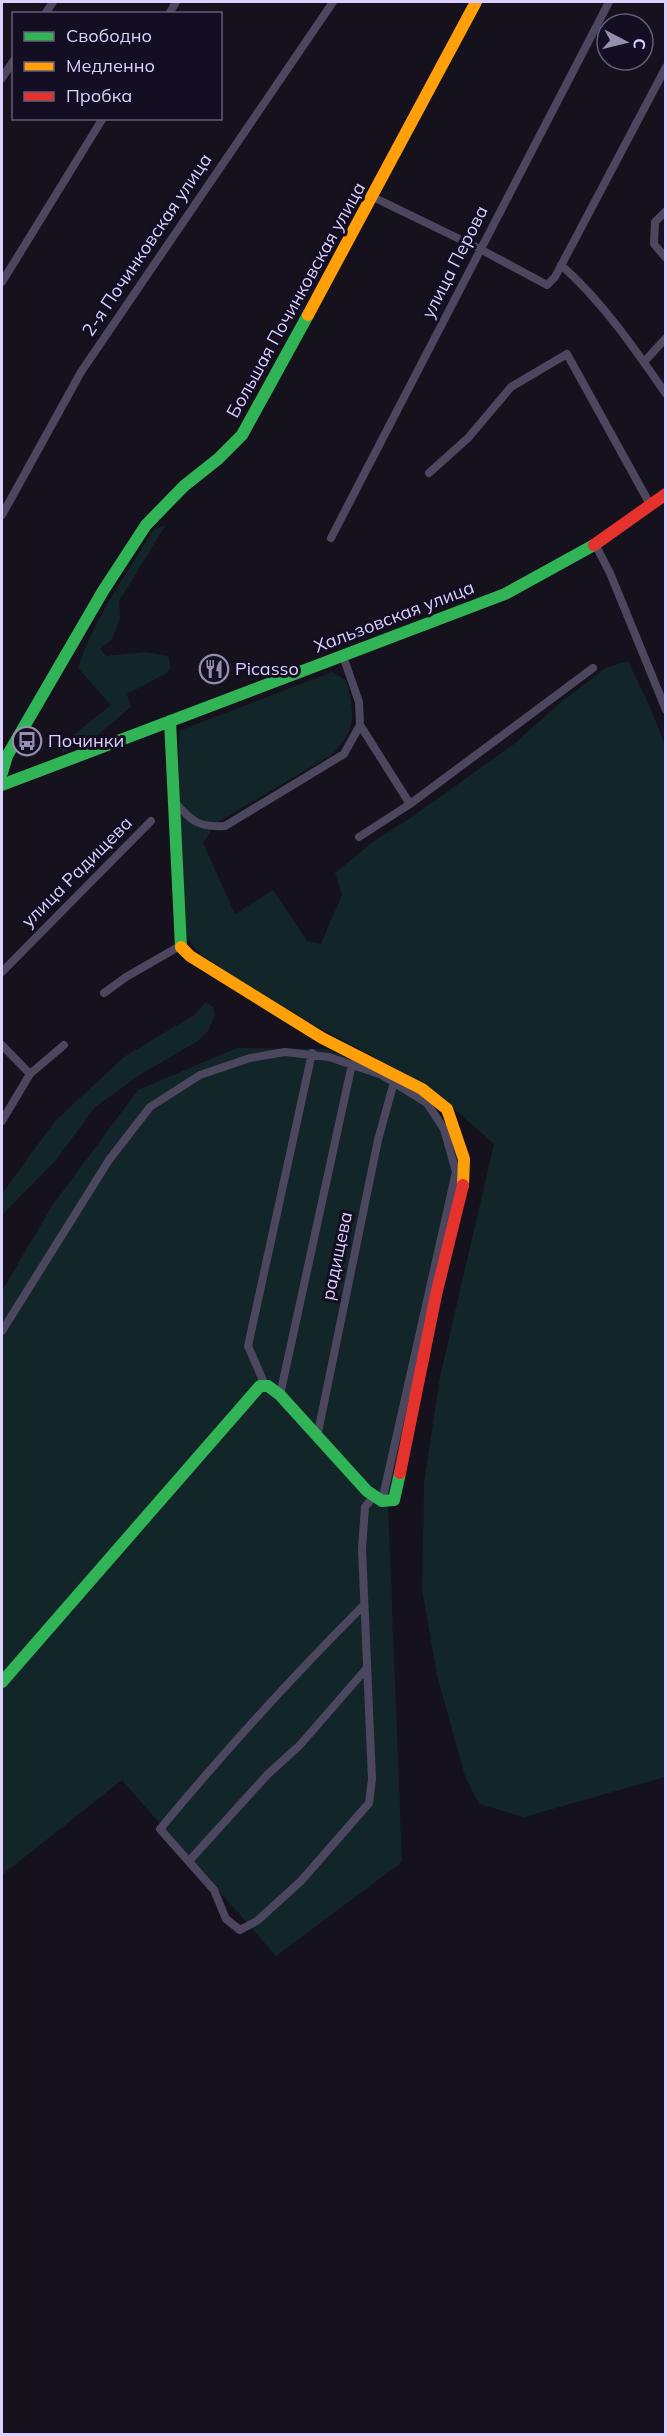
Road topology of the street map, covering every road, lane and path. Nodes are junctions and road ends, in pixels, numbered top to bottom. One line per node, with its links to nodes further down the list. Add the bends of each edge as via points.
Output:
1 (333, 2): 20 (street, 2-я Починковская улица, via 81,372)
2 (476, 2): 8 (street, Большая Починковская улица)
3 (609, 2): 10 (street, улица Перова)
4 (12, 63): 6 (street)
5 (666, 67): 12 (street)
6 (2, 78)
7 (102, 120): 13 (street)
8 (373, 197): 10 (street); 28 (street, Большая Починковская улица, via 242,435 146,525 7,756)
9 (666, 211): 11 (street, via 655,222 654,243)
10 (480, 249): 12 (street, via 547,285); 21 (street, улица Перова)
11 (666, 258)
12 (561, 265): 15 (street, via 581,283)
13 (2, 282)
14 (666, 338): 15 (street)
15 (644, 362): 16 (street)
16 (666, 394)
17 (429, 473): 19 (street, via 468,438 511,387 567,354)
18 (666, 494): 19 (street, Хальзовская улица)
19 (651, 506): 22 (street, Хальзовская улица)
20 (2, 515)
21 (331, 538)
22 (596, 546): 23 (street, Хальзовская улица, via 505,594); 25 (street)
23 (343, 656): 26 (street, Хальзовская улица); 27 (street, via 359,702)
24 (592, 668): 31 (street)
25 (666, 710)
26 (170, 721): 29 (street, Хальзовская улица); 30 (street)
27 (360, 725): 30 (street, via 344,754 225,826 207,827 189,818); 31 (street)
28 (2, 773)
29 (2, 785)
30 (173, 799): 34 (street)
31 (410, 804): 33 (street)
32 (151, 821): 35 (street, улица Радищева)
33 (359, 837)
34 (180, 946): 36 (street); 48 (street, via 190,957 322,1038 422,1089 447,1109 464,1159 463,1185 394,1500)
35 (2, 972)
36 (104, 993)
37 (2, 1045): 41 (street)
38 (64, 1046): 41 (street)
39 (312, 1053): 40 (street); 44 (street, via 285,1052 250,1058 200,1075 150,1107 109,1160); 45 (street, via 248,1347)
40 (352, 1064): 42 (street); 46 (street)
41 (30, 1074): 43 (street)
42 (394, 1082): 47 (street, радищева, via 378,1140); 48 (street, via 427,1103 444,1129 456,1172)
43 (2, 1121)
44 (2, 1331)
45 (265, 1385): 46 (street); 51 (street, via 255,1391)
46 (280, 1395): 47 (street)
47 (317, 1437): 48 (street)
48 (378, 1498): 49 (street, via 365,1507)
49 (363, 1605): 50 (street); 52 (street, via 219,1759 160,1829)
50 (366, 1669): 52 (street); 52 (street, via 372,1779 369,1803 301,1881 257,1921 240,1930 226,1919 214,1890)
51 (2, 1682)
52 (189, 1861)

